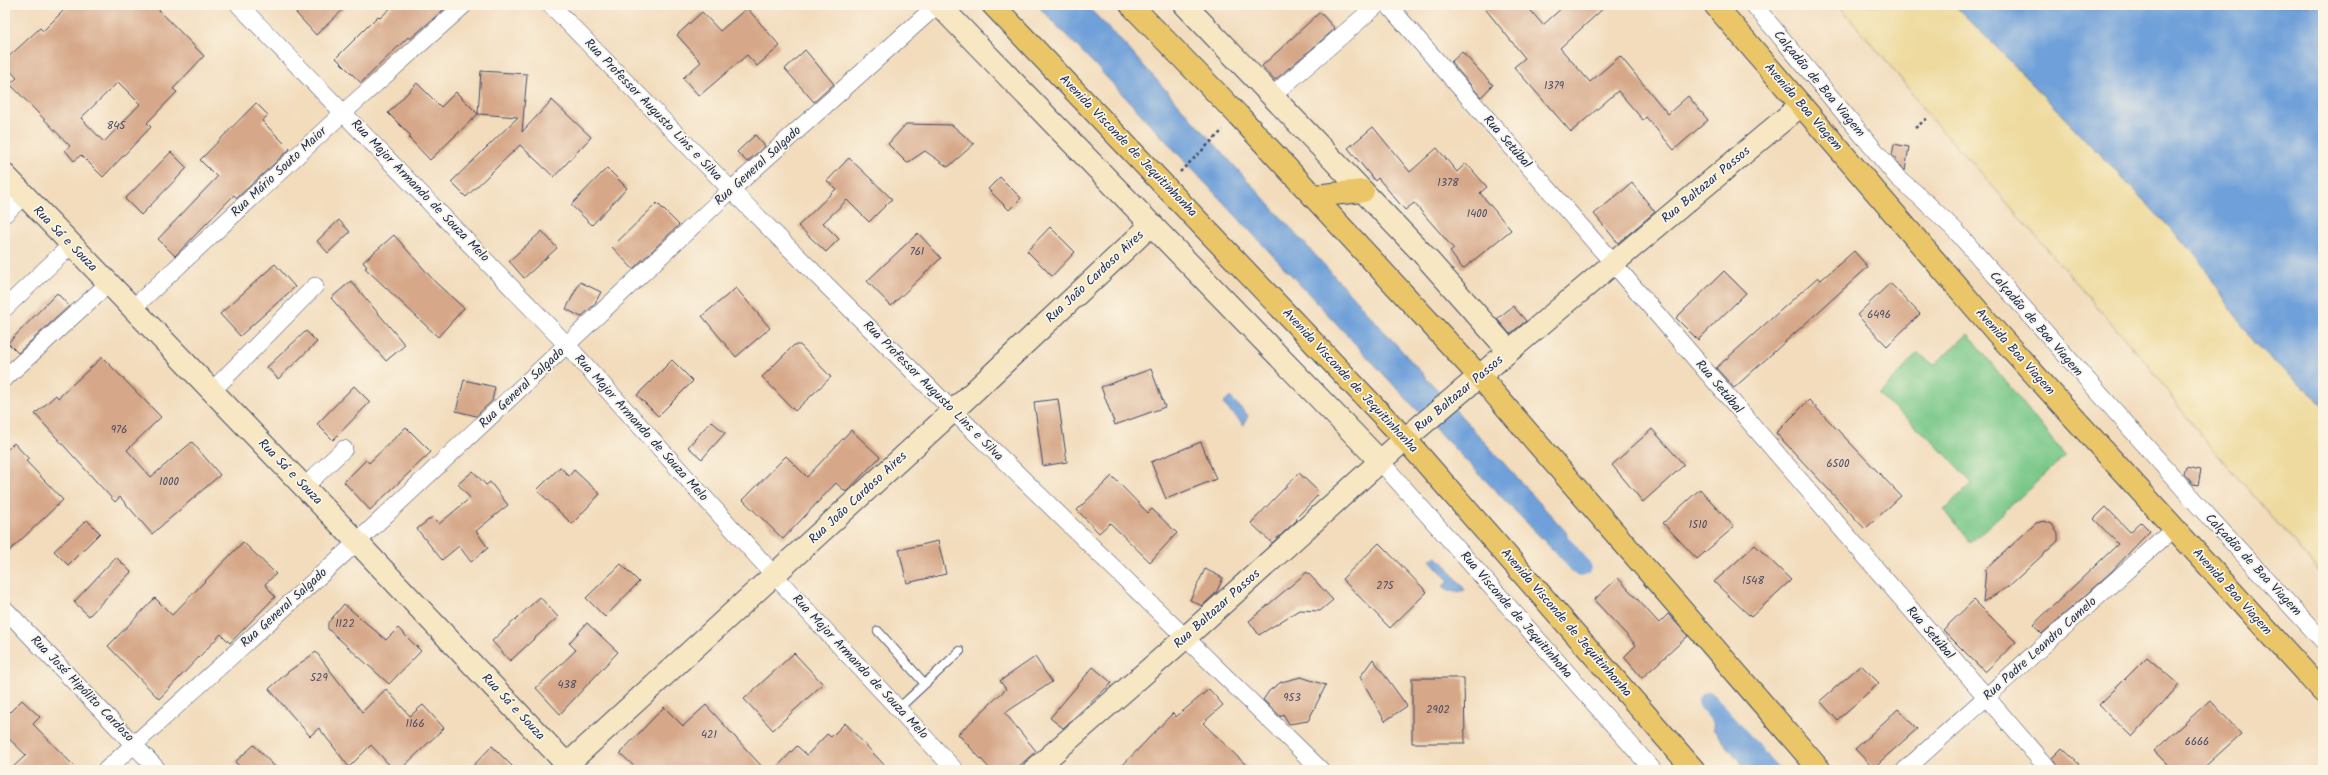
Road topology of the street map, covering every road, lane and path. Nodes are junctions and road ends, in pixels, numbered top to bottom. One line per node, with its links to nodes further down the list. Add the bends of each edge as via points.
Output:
1 (239, 5): 14 (street, Rua Major Armando de Souza Melo)
2 (464, 5): 14 (street, Rua Mário Souto Maior)
3 (551, 5): 20 (street, Rua Professor Augusto Lins e Silva)
4 (938, 5): 20 (street, Rua General Salgado); 25 (street)
5 (993, 5): 38 (main road, Avenida Visconde de Jequitinhonha)
6 (1131, 5): 23 (main road)
7 (1185, 5): 12 (street)
8 (1377, 5): 12 (street)
9 (1388, 5): 27 (street, Rua Setúbal)
10 (1715, 5): 13 (main road, Avenida Boa Viagem)
11 (1754, 5): 48 (street, Calçadão de Boa Viagem, via 1898,178 1955,230 2191,499)
12 (1272, 96): 21 (street)
13 (1801, 105): 27 (street, Rua Baltazar Passos); 42 (main road, Avenida Boa Viagem, via 1997,333)
14 (344, 112): 31 (street, Rua Mário Souto Maior); 32 (street, Rua Major Armando de Souza Melo)
15 (1929, 117): 16 (path)
16 (1916, 128)
17 (1219, 134): 18 (path)
18 (1186, 166)
19 (5, 175): 22 (street, Rua Sá e Souza)
20 (731, 190): 32 (street, Rua General Salgado); 37 (street, Rua Professor Augusto Lins e Silva)
21 (1362, 191): 23 (main road); 33 (street, via 1422,253)
22 (24, 196): 24 (street); 26 (street, Rua Sá e Souza)
23 (1313, 196): 35 (main road)
24 (5, 214)
25 (1152, 224): 37 (street, Rua João Cardoso Aires); 40 (street)
26 (71, 245): 28 (street, Rua Sá e Souza); 30 (street)
27 (1613, 263): 33 (street, Rua Baltazar Passos); 52 (street, Rua Setúbal)
28 (109, 283): 31 (street, Rua Sá e Souza); 34 (street)
29 (315, 286): 36 (street)
30 (5, 308)
31 (132, 309): 36 (street, Rua Sá e Souza)
32 (567, 345): 43 (street, Rua General Salgado); 44 (street, Rua Major Armando de Souza Melo)
33 (1509, 351): 35 (street, Rua Baltazar Passos)
34 (5, 378)
35 (1474, 382): 38 (street, Rua Baltazar Passos); 63 (main road)
36 (212, 391): 41 (street, Rua Sá e Souza)
37 (953, 411): 44 (street, Rua João Cardoso Aires); 47 (street, Rua Professor Augusto Lins e Silva)
38 (1405, 439): 40 (street, Rua Baltazar Passos); 56 (main road, Avenida Visconde de Jequitinhonha)
39 (344, 450): 41 (street)
40 (1380, 461): 47 (street, Rua Baltazar Passos); 62 (street, Rua Visconde de Jequitinhoha)
41 (304, 487): 43 (street, Rua Sá e Souza)
42 (2174, 528): 51 (main road, Avenida Boa Viagem); 52 (street, Rua Padre Leandro Camelo)
43 (358, 542): 54 (street, Rua General Salgado); 55 (street, Rua Sá e Souza)
44 (774, 575): 53 (street, Rua Major Armando de Souza Melo); 55 (street, Rua João Cardoso Aires)
45 (5, 608): 54 (street, Rua José Hipólito Cardoso)
46 (878, 631): 50 (lane)
47 (1186, 636): 60 (street, Rua Baltazar Passos); 61 (street, Rua Professor Augusto Lins e Silva)
48 (2323, 641)
49 (960, 651): 50 (lane)
50 (925, 684): 53 (lane)
51 (2323, 692)
52 (1986, 698): 64 (street, Rua Padre Leandro Camelo); 65 (street, Rua Setúbal)
53 (898, 709): 59 (street, Rua Major Armando de Souza Melo)
54 (134, 744): 57 (street, Rua General Salgado); 58 (street, Rua José Hipólito Cardoso)
55 (567, 768)
56 (1687, 768)
57 (106, 770)
58 (158, 770)
59 (955, 770)
60 (1034, 770)
61 (1321, 770)
62 (1653, 770)
63 (1820, 770)
64 (1905, 770)
65 (2049, 770)

